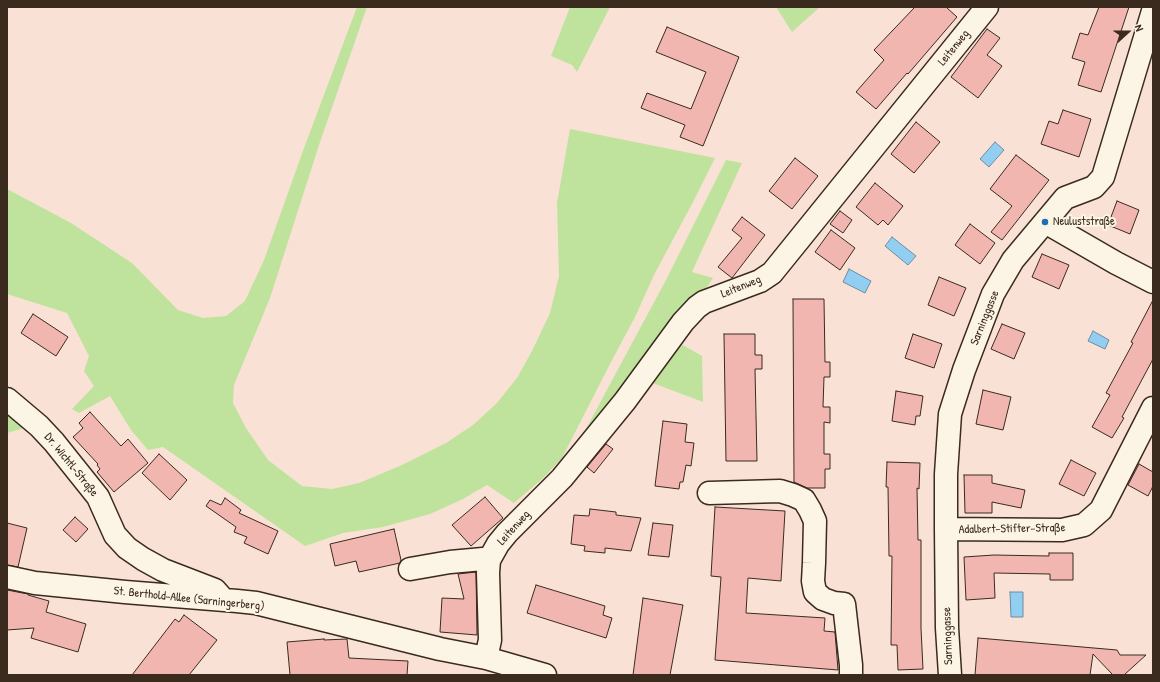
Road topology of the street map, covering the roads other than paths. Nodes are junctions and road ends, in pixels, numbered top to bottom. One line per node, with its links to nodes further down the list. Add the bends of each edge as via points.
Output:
1 (988, 7): 9 (street, Leitenweg, via 772,273 760,281 704,302 682,322 625,401 562,478 507,533)
2 (1153, 11): 3 (street, Sarninggasse, via 1102,177 1094,187 1065,198)
3 (1045, 222): 4 (street, via 1116,264); 8 (street, Sarninggasse, via 1013,260 993,294 964,370 950,414)
4 (1153, 282)
5 (7, 399): 12 (street, Dr. Wichtl-Straße, via 54,442 98,497 115,535 127,548 163,570 215,590)
6 (1153, 408): 8 (street, Adalbert-Stifter-Straße, via 1101,510 1084,525 1062,530)
7 (709, 493): 15 (street, via 780,491 804,500 815,521 815,592 823,599 844,604)
8 (946, 529): 16 (street, Sarninggasse)
9 (489, 560): 10 (street, via 450,562); 13 (street, Leitenweg, via 490,640)
10 (410, 569)
11 (7, 577): 12 (street, St. Berthold-Allee (Sarningerberg), via 42,584)
12 (224, 600): 13 (street, St. Berthold-Allee (Sarningerberg), via 279,608 427,646)
13 (486, 658): 14 (street, St. Berthold-Allee (Sarningerberg))
14 (546, 675)
15 (851, 675)
16 (950, 675)

